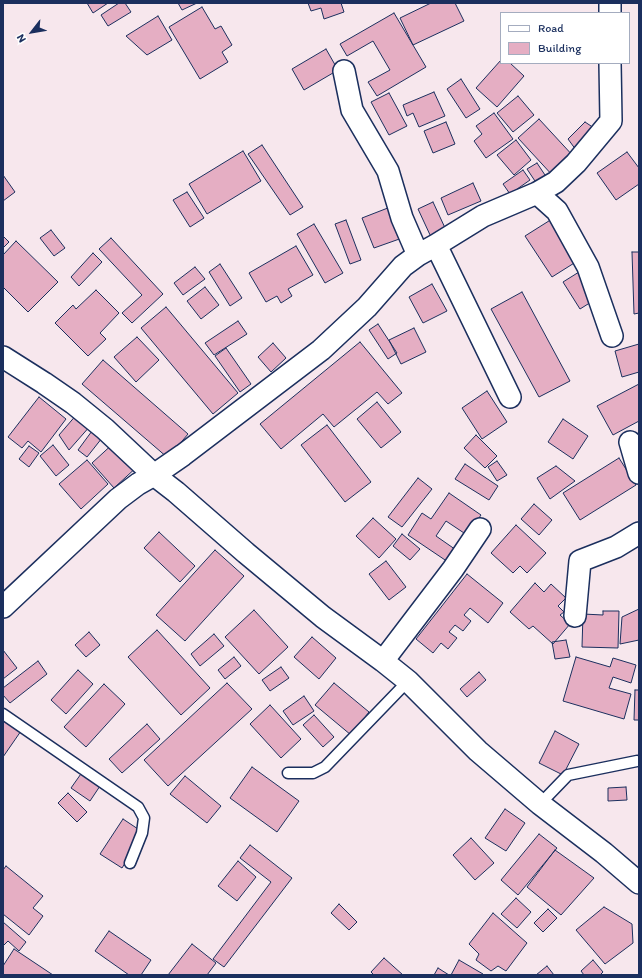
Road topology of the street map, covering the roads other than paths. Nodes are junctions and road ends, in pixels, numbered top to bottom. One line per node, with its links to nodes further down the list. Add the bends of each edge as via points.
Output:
1 (610, 64): 3 (street, via 611,121 576,163 556,182)
2 (344, 71): 4 (street, via 352,110 388,171 402,218)
3 (537, 193): 4 (street, via 483,216); 5 (street, via 557,211 588,267)
4 (427, 250): 7 (street); 10 (street, via 403,266 367,307 321,350)
5 (612, 336)
6 (3, 357): 10 (street, via 73,403)
7 (510, 398)
8 (630, 442): 9 (street)
9 (639, 473)
10 (154, 475): 13 (street, via 118,499); 15 (street, via 324,617)
11 (480, 529): 15 (street)
12 (639, 532): 14 (street, via 616,547 580,561)
13 (3, 608)
14 (575, 616)
15 (383, 661): 16 (street)
16 (408, 681): 19 (lane, via 325,767 312,773); 20 (street, via 478,751)
17 (3, 714): 21 (lane, via 138,807 144,818 142,833)
18 (637, 761): 20 (lane, via 568,775)
19 (288, 773)
20 (540, 804): 22 (street)
21 (130, 863)
22 (639, 883)

